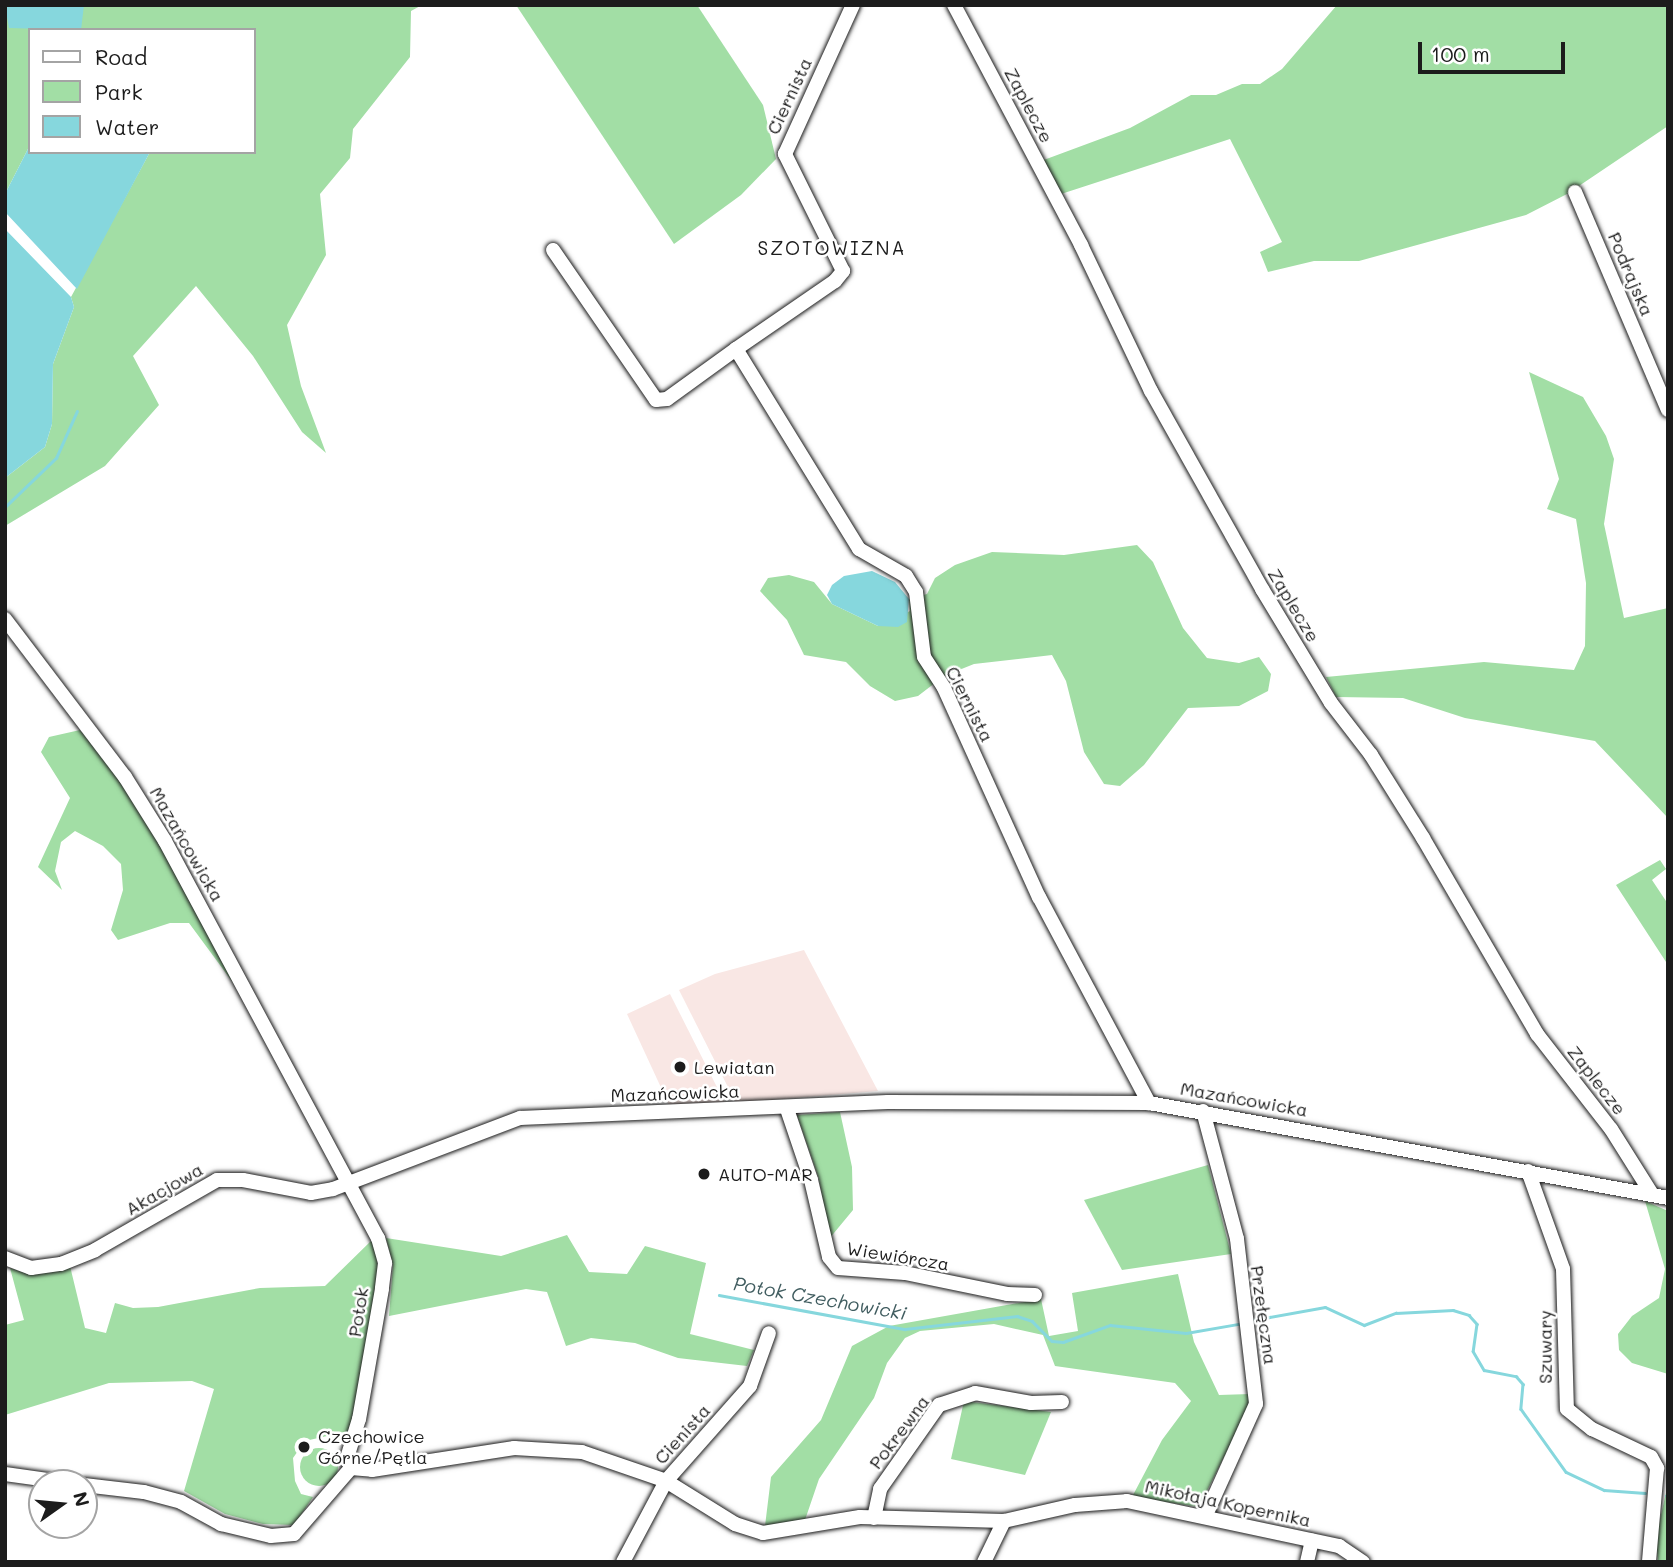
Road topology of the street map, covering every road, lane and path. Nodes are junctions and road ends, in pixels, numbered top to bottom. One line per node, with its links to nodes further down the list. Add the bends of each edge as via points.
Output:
1 (853, 5): 5 (street, Ciernista, via 785,154 843,271)
2 (954, 5): 13 (street, Zaplecze, via 1081,245 1151,391 1262,589 1331,703 1371,755 1423,838 1537,1034 1611,1129)
3 (1575, 192): 6 (street, Podrajska)
4 (553, 250): 5 (street, Ciernista, via 656,400 667,399)
5 (736, 349): 8 (street, Ciernista, via 859,549 906,576 916,592 924,657 944,688 1039,897)
6 (1668, 410)
7 (5, 619): 12 (street, Mazańcowicka, via 125,777 166,841)
8 (1149, 1103): 9 (street, Mazańcowicka, via 888,1102); 10 (street, Mazańcowicka)
9 (787, 1108): 12 (street, Mazańcowicka, via 520,1118); 16 (street, Wiewiórcza, via 811,1180 829,1257 838,1268 905,1273 964,1287)
10 (1203, 1111): 11 (street, Mazańcowicka); 24 (street, Przełęczna, via 1237,1239 1256,1404)
11 (1528, 1171): 13 (street, Mazańcowicka); 32 (street, Szuwary, via 1563,1269 1567,1409 1592,1429 1651,1457 1657,1468)
12 (349, 1184): 15 (street, Akacjowa, via 311,1193 243,1180 216,1180 95,1250 61,1264 31,1268); 19 (street, Potok, via 378,1238 384,1263 359,1419 348,1451)
13 (1652, 1194): 14 (street, Mazańcowicka)
14 (1668, 1198)
15 (5, 1258)
16 (1035, 1295)
17 (769, 1333): 22 (street, Cienista, via 750,1386)
18 (1062, 1402): 25 (street, Pokrewna, via 1031,1403 975,1393 939,1405 880,1489)
19 (351, 1468): 22 (street, Mikołaja Kopernika, via 372,1470 455,1455 549,1448 628,1465); 23 (street, via 294,1534 271,1536 221,1524 181,1502)
20 (5, 1474): 21 (street)
21 (28, 1477)
22 (666, 1481): 25 (street, Mikołaja Kopernika, via 735,1524 763,1534); 28 (street, Cienista)
23 (98, 1487)
24 (1205, 1517): 26 (street, Mikołaja Kopernika, via 1151,1504 1107,1501); 27 (street, Mikołaja Kopernika)
25 (874, 1518): 26 (street, Mikołaja Kopernika)
26 (1004, 1521): 29 (street)
27 (1312, 1541): 30 (street); 31 (street, Mikołaja Kopernika, via 1339,1546)
28 (623, 1562)
29 (984, 1562)
30 (1307, 1562)
31 (1363, 1562)
32 (1649, 1562)

